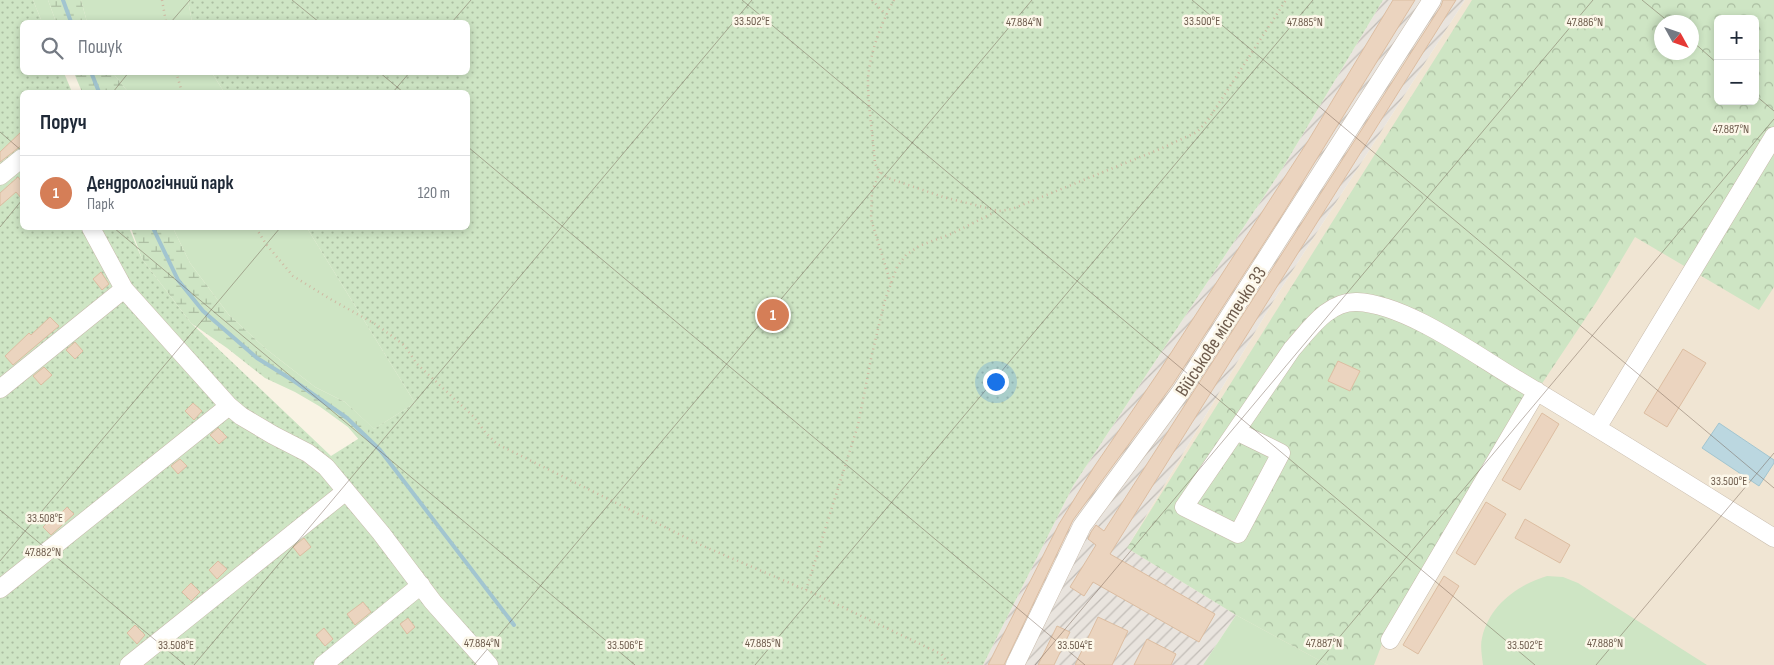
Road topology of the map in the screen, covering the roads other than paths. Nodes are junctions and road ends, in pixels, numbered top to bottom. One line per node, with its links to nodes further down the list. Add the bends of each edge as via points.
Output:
1 (1432, 0): 20 (street, Військове містечко 33, via 1182,390 1082,526)
2 (1774, 136): 10 (street)
3 (20, 160): 4 (street)
4 (0, 176)
5 (91, 230): 6 (street)
6 (124, 289): 7 (street); 9 (street)
7 (0, 389)
8 (1536, 391): 10 (street); 11 (street, via 1425,324 1388,309 1357,302 1339,304 1325,313 1292,348); 16 (street)
9 (229, 406): 12 (street, via 265,431 308,453 326,467); 15 (street)
10 (1597, 428): 13 (street)
11 (1236, 431): 11 (street, via 1184,507 1238,534 1281,453)
12 (346, 491): 14 (street); 17 (street)
13 (1774, 538)
14 (421, 586): 18 (street); 19 (street)
15 (0, 589)
16 (1390, 640)
17 (129, 665)
18 (323, 665)
19 (489, 665)
20 (1016, 665)

